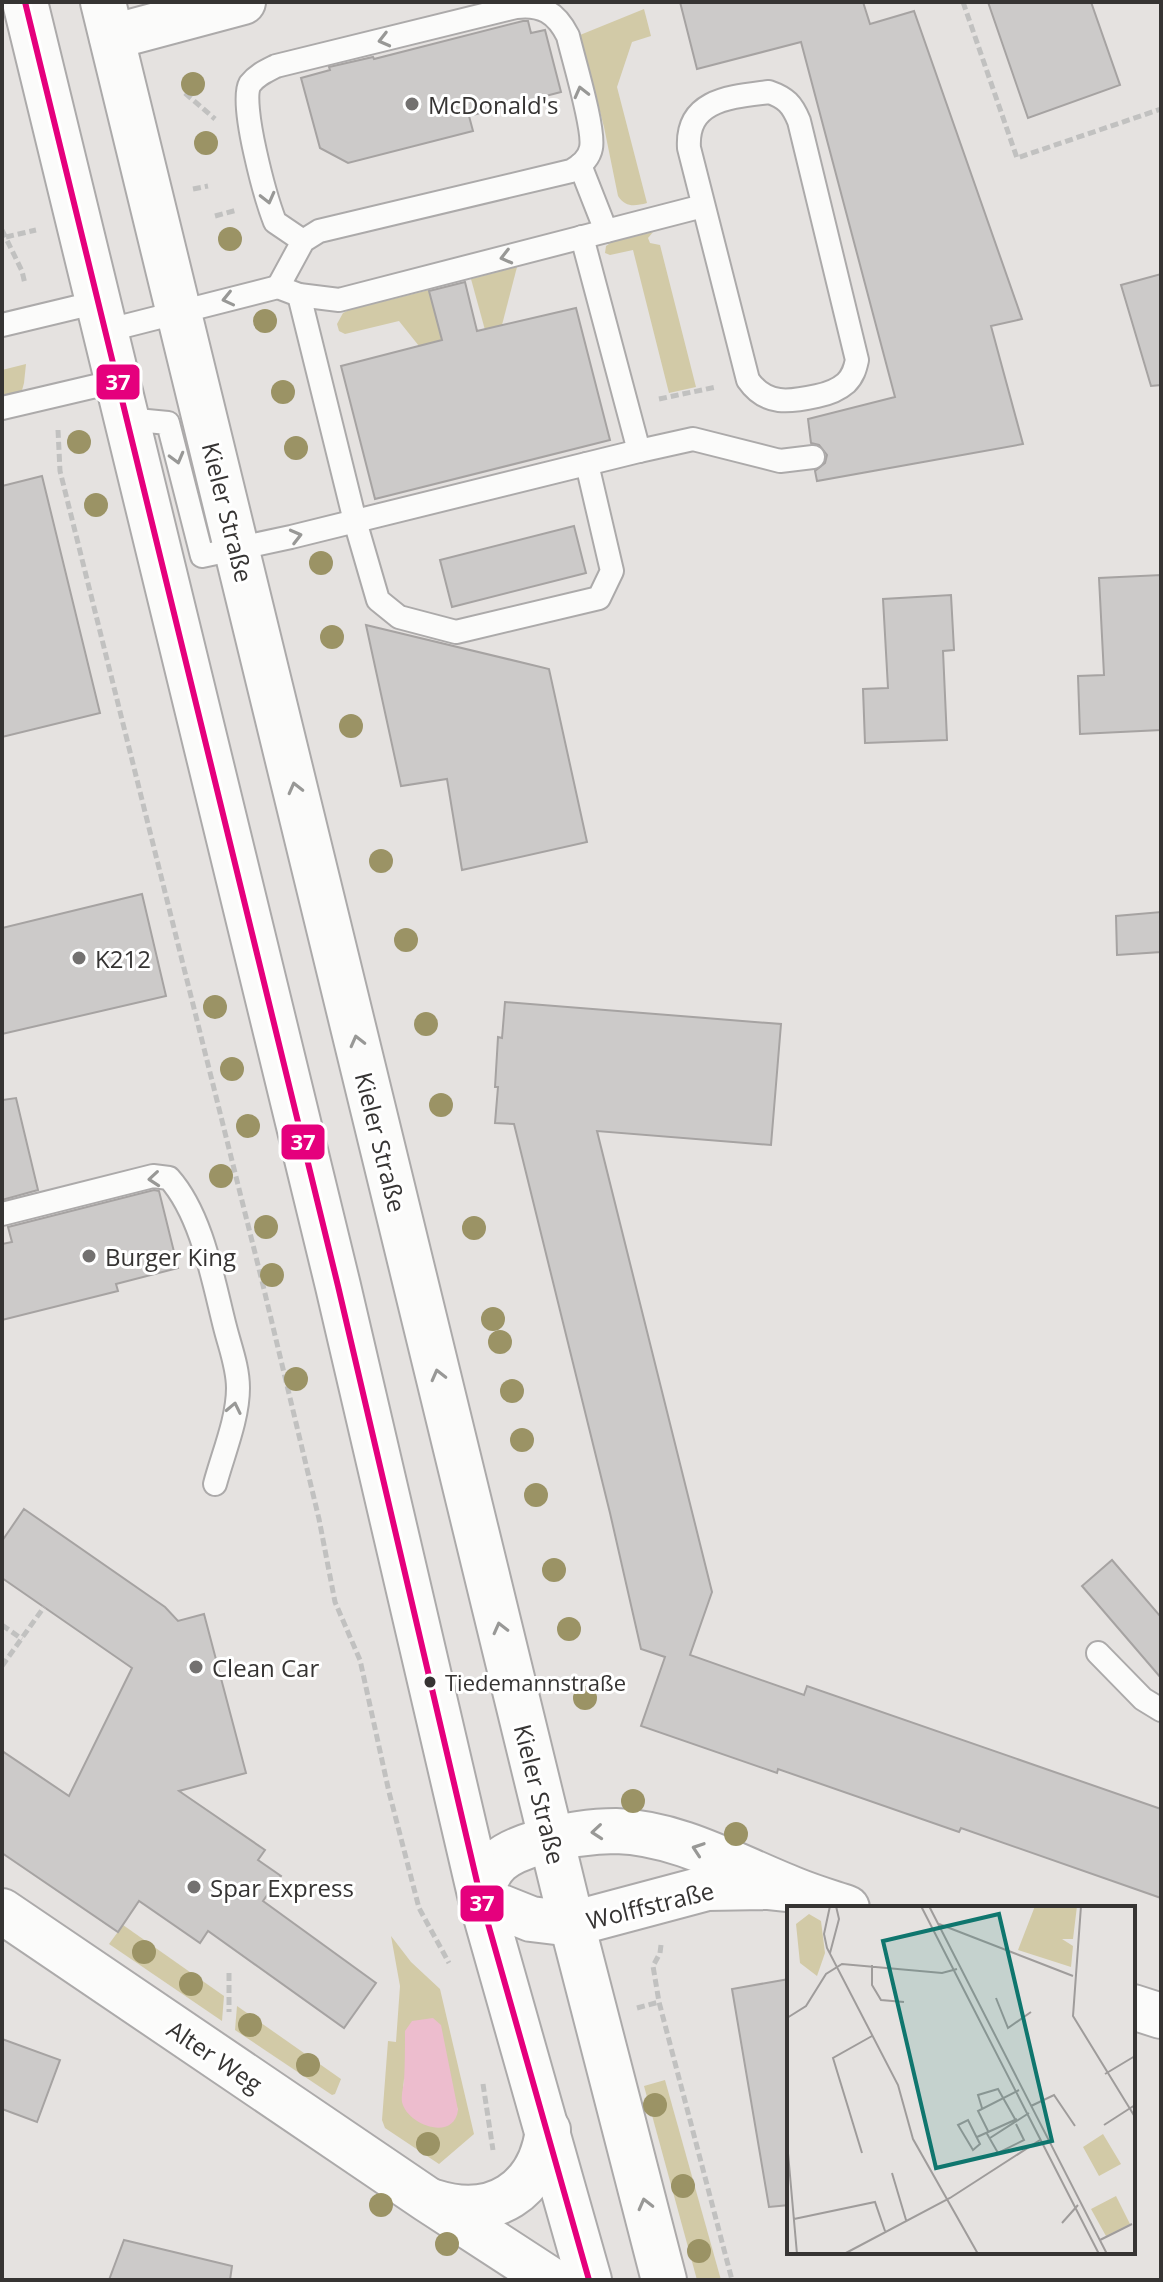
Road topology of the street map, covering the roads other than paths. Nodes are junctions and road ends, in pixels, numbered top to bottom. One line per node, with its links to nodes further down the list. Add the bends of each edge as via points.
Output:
1 (25, 2): 11 (main road)
2 (243, 2): 3 (main road)
3 (108, 20): 10 (main road, Kieler Straße)
4 (580, 165): 6 (lane); 8 (lane, via 319,231); 8 (lane, one-way to 8, via 592,135 568,36 549,11 533,5 276,66 250,85 247,116 275,222)
5 (703, 206): 5 (lane, via 689,148 692,120 716,103 769,92 784,97 799,121 857,360 844,385 792,402 764,396 748,380); 6 (lane)
6 (606, 231): 7 (lane)
7 (582, 237): 9 (lane, one-way to 9, via 339,300); 15 (lane)
8 (303, 241): 9 (lane)
9 (289, 291): 10 (lane, one-way to 10); 18 (lane)
10 (178, 311): 11 (lane); 19 (main road, Kieler Straße)
11 (101, 317): 12 (lane); 13 (main road)
12 (2, 325)
13 (121, 400): 14 (lane); 19 (lane, one-way to 19, via 168,423 202,556); 26 (main road, via 338,1286)
14 (2, 408)
15 (639, 451): 16 (lane, via 693,439 780,461); 17 (lane)
16 (813, 457)
17 (587, 464): 18 (lane); 18 (lane, via 612,571 599,598 456,632 399,617 378,600)
18 (355, 521): 19 (lane, one-way to 18)
19 (237, 550): 24 (main road, Kieler Straße, one-way to 19)
20 (2, 1214): 21 (lane, one-way to 20, via 235,1408 236,1369 210,1266 180,1189 169,1178 153,1176)
21 (215, 1484)
22 (1098, 1653): 23 (lane)
23 (1161, 1710)
24 (551, 1839): 25 (main road, Wolffstraße, one-way to 24, via 661,1837 605,1831); 26 (main road, Wolffstraße, via 505,1856 490,1870); 29 (main road, Kieler Straße)
25 (795, 1890): 27 (main road, Wolffstraße); 29 (main road, Wolffstraße, via 707,1888)
26 (481, 1899): 29 (main road, Wolffstraße, via 531,1919); 32 (main road)
27 (841, 1906)
28 (2, 1911): 33 (main road, Alter Weg)
29 (572, 1924): 36 (main road, Kieler Straße, one-way to 29)
30 (1135, 2008): 31 (main road)
31 (1161, 2016)
32 (548, 2130): 33 (main road, Alter Weg, via 539,2166 509,2197 464,2207); 35 (main road)
33 (428, 2200): 34 (main road, Alter Weg)
34 (551, 2280)
35 (589, 2280)
36 (664, 2280)

